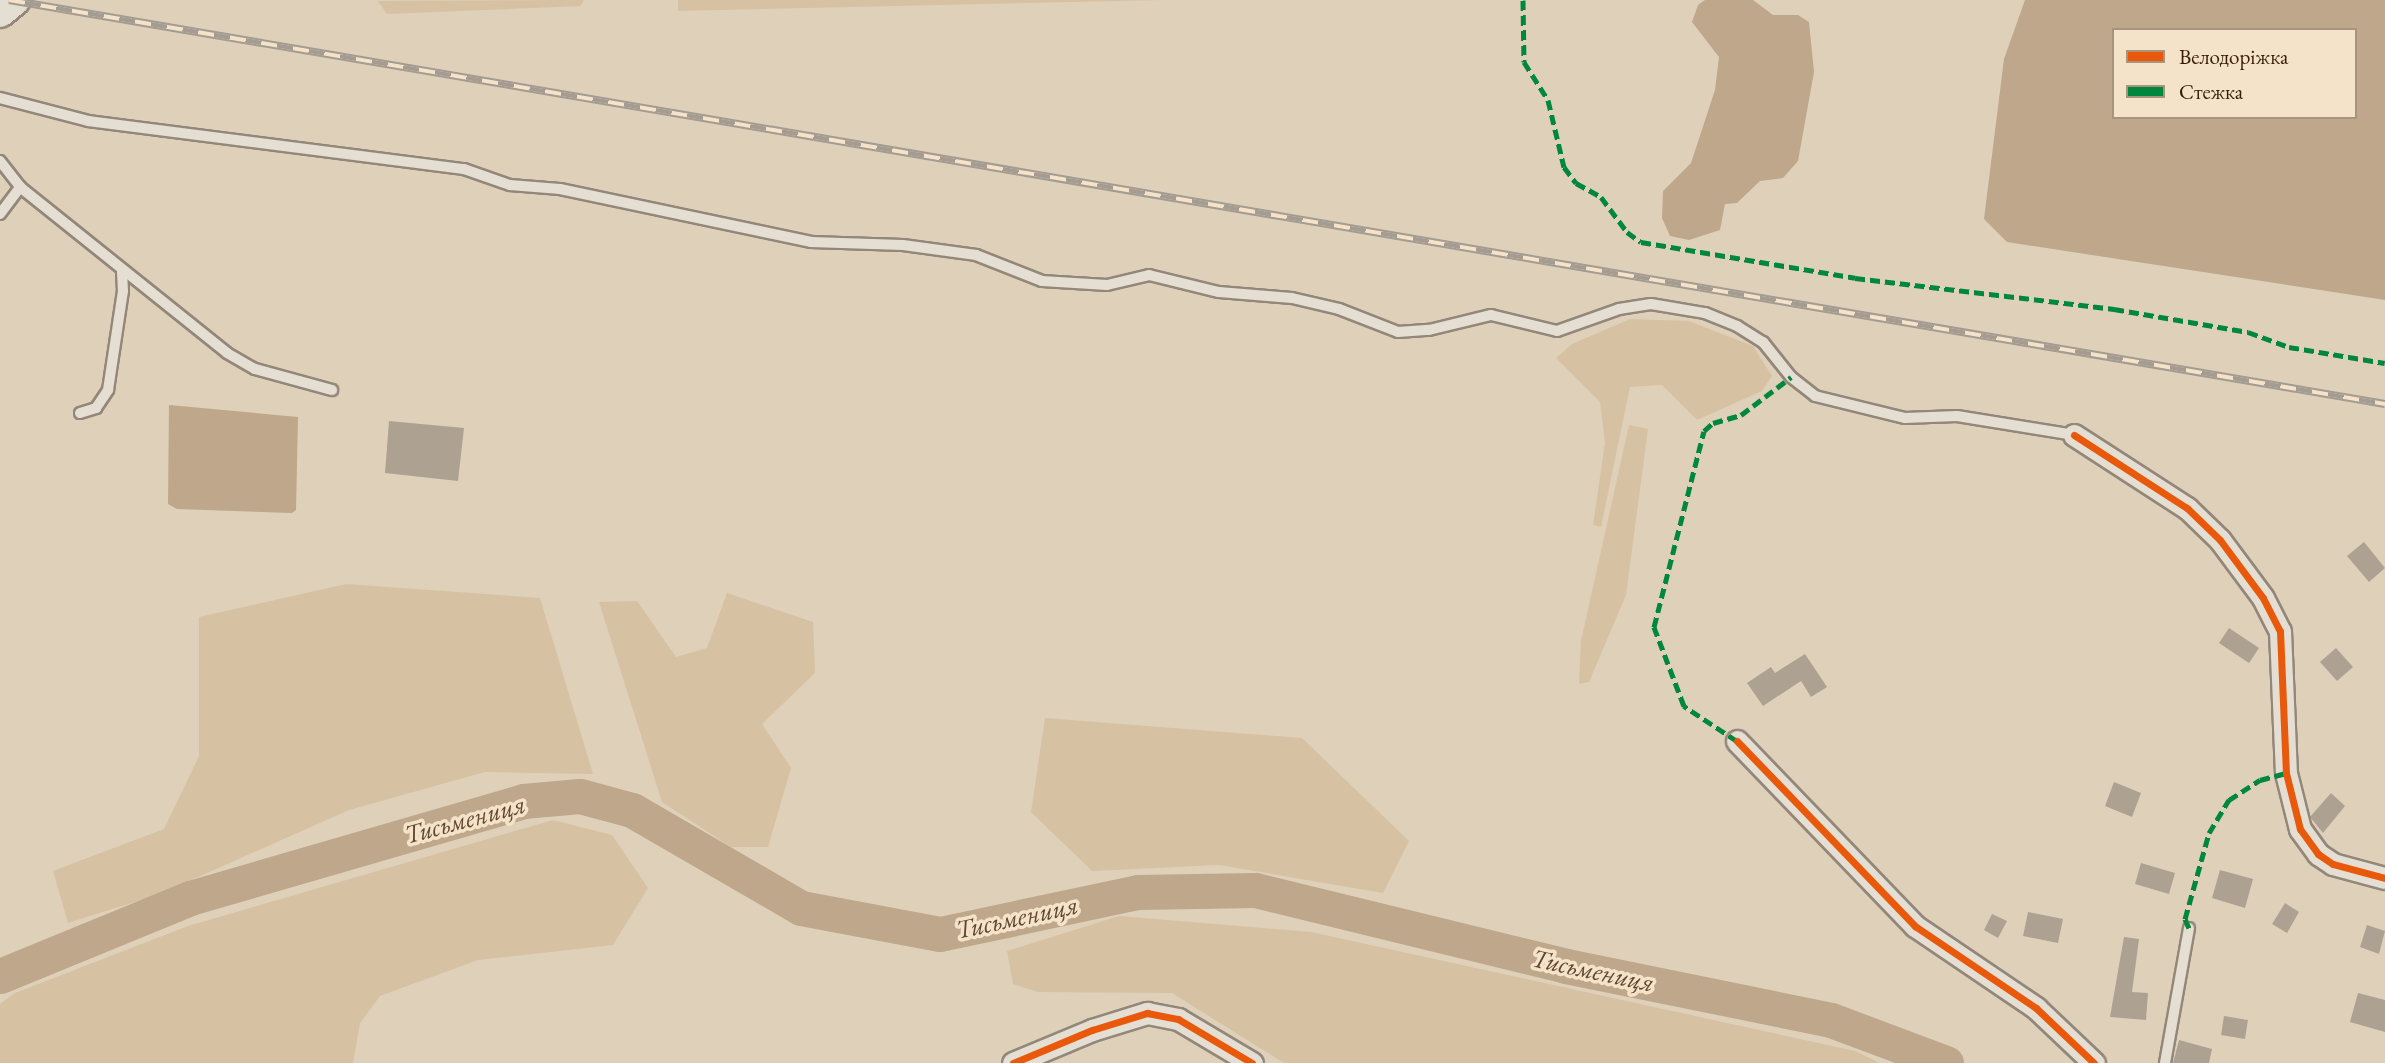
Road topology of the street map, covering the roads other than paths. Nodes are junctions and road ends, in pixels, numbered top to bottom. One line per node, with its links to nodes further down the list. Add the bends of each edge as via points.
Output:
1 (15, 0): 2 (main road)
2 (0, 12)
3 (0, 98): 10 (lane, via 88,121 464,169 510,185 560,189 811,242 903,245 976,255 1042,281 1107,285 1149,275 1219,292 1292,298 1339,309 1398,332 1429,330 1491,315 1557,331 1651,303 1705,313 1737,326 1763,342 1791,377 1815,396 1905,418 1957,416)
4 (0, 161): 5 (lane)
5 (20, 187): 6 (lane); 7 (lane)
6 (0, 214)
7 (122, 272): 8 (lane, via 255,369); 9 (lane, via 124,291 107,390 96,408)
8 (332, 390)
9 (80, 414)
10 (2074, 435): 12 (street, via 2187,508 2220,540 2263,598 2280,631 2284,749 2300,829 2318,855 2333,864)
11 (1737, 741): 16 (street, via 1915,926 2036,1008)
12 (2385, 878)
13 (2189, 928): 17 (lane)
14 (1013, 1063): 15 (street, via 1147,1013 1178,1019)
15 (1252, 1063)
16 (2094, 1063)
17 (2165, 1063)

